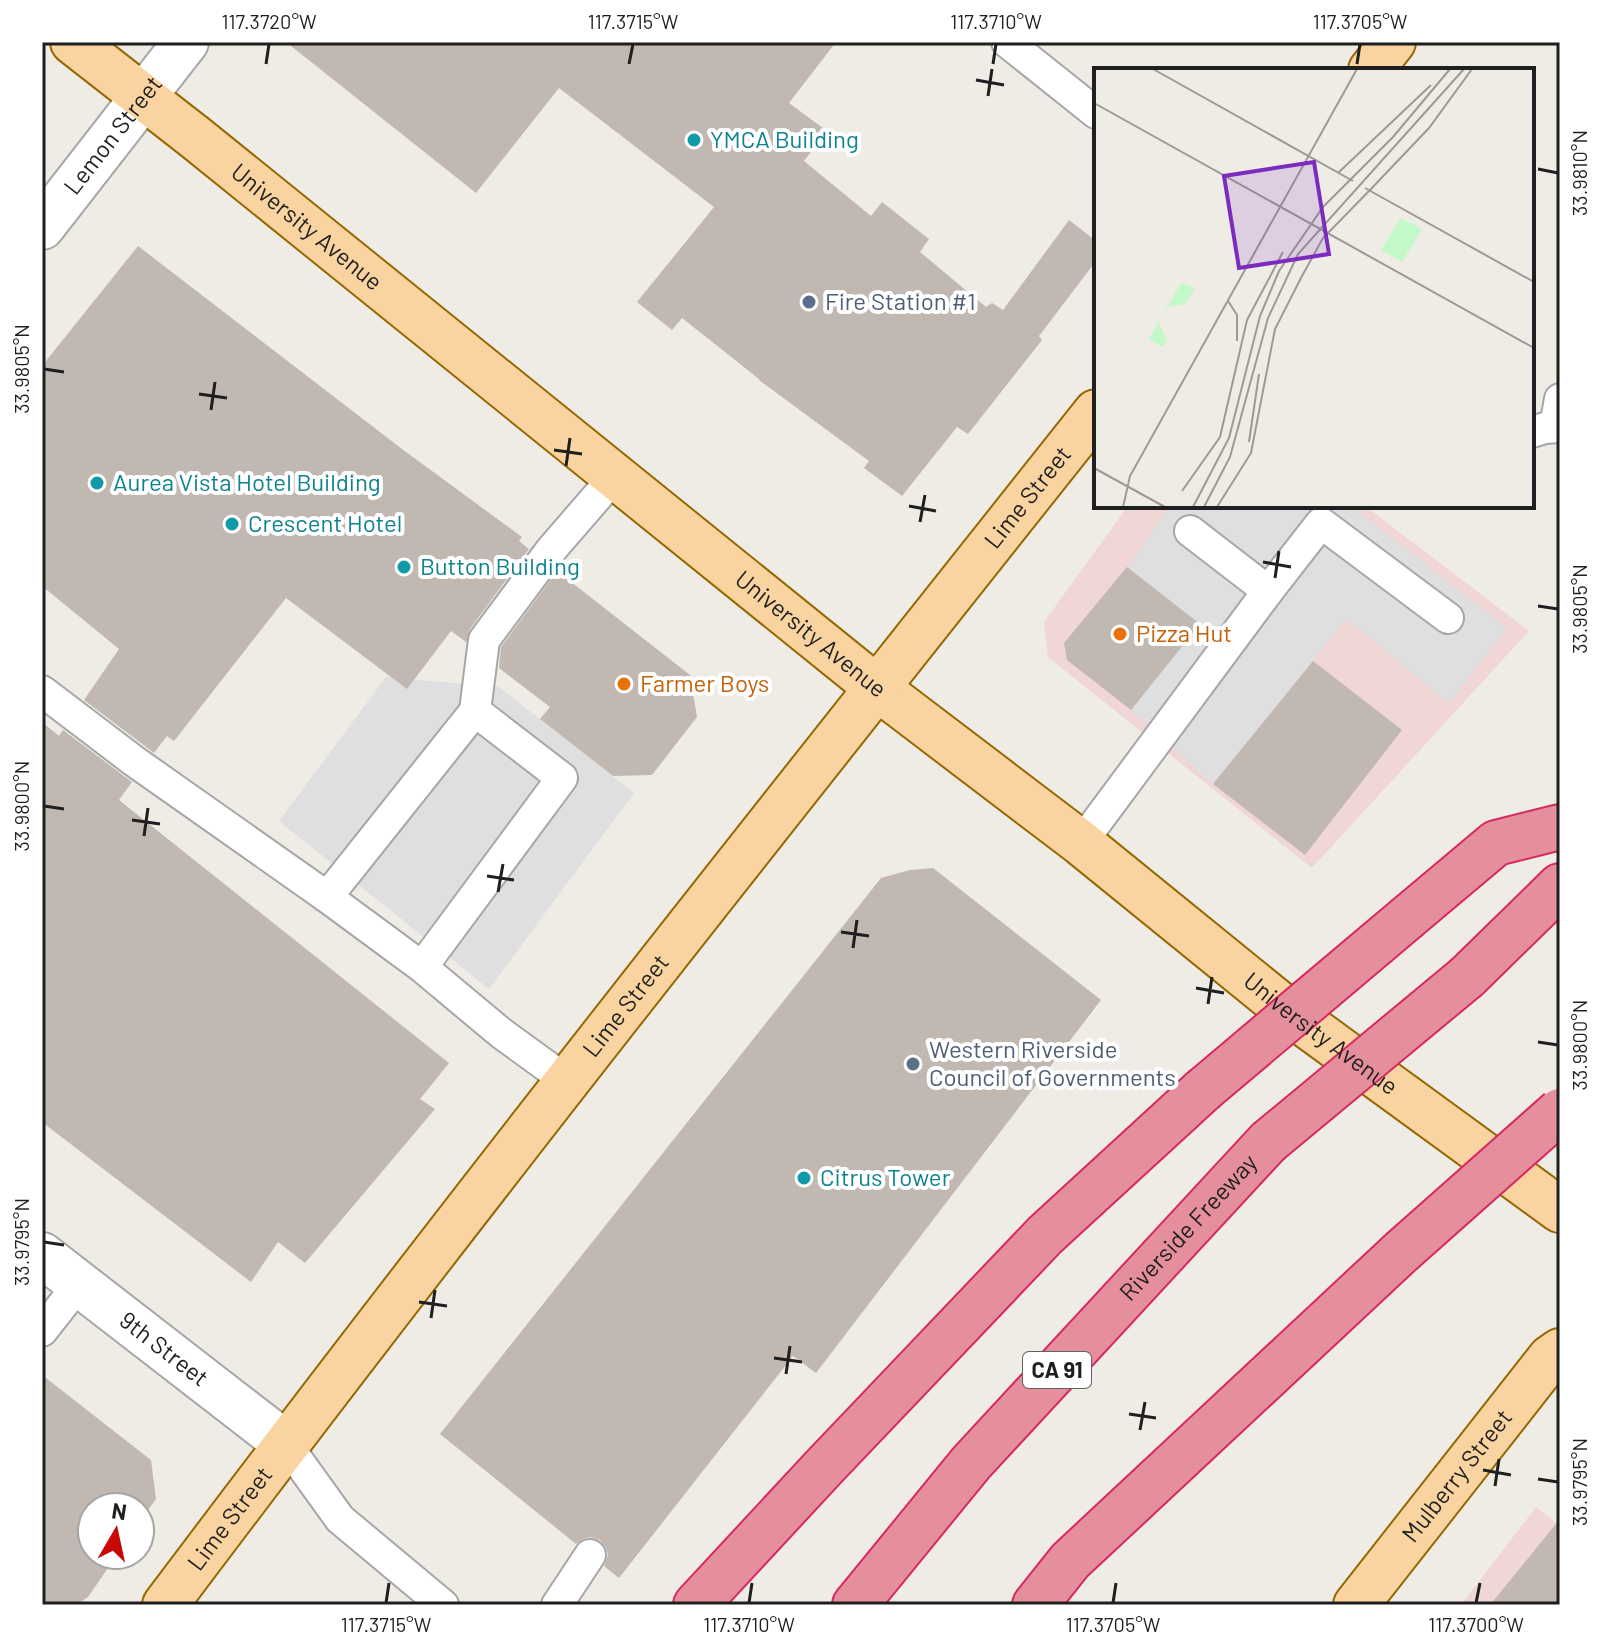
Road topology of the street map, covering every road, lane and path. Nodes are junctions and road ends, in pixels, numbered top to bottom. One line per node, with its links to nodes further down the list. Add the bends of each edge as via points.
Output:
1 (73, 42): 6 (main road, University Avenue)
2 (186, 42): 6 (street, Lemon Street)
3 (1007, 42): 7 (lane)
4 (1393, 42): 5 (main road)
5 (1373, 68)
6 (143, 96): 8 (street, Lemon Street); 10 (main road, University Avenue)
7 (1094, 111)
8 (42, 227)
9 (1094, 414): 15 (main road, Lime Street)
10 (615, 476): 15 (main road, University Avenue); 17 (lane, via 484,640)
11 (1318, 514): 13 (lane); 14 (lane)
12 (1190, 531): 13 (lane)
13 (1268, 591): 19 (lane)
14 (1448, 618)
15 (876, 687): 19 (main road, University Avenue); 23 (main road, Lime Street)
16 (42, 691): 21 (lane)
17 (475, 711): 21 (lane); 22 (lane, via 562,778)
18 (1560, 827): 35 (highway, bridge, via 1496,843 1203,1090 1045,1235)
19 (1081, 843): 25 (main road, University Avenue, via 1294,1016)
20 (1560, 886): 36 (highway, Riverside Freeway / CA 91, bridge, via 1467,977 1268,1142 971,1463)
21 (327, 897): 22 (lane)
22 (422, 967): 23 (lane)
23 (567, 1081): 30 (main road, Lime Street)
24 (1560, 1111): 37 (highway, bridge, via 1070,1561)
25 (1560, 1210)
26 (42, 1255): 27 (street, 9th Street)
27 (79, 1284): 28 (lane); 30 (street, 9th Street)
28 (42, 1331)
29 (1560, 1351): 38 (main road, Mulberry Street)
30 (286, 1444): 32 (main road, Lime Street); 33 (lane, via 340,1519)
31 (590, 1555): 34 (lane)
32 (165, 1605)
33 (443, 1605)
34 (557, 1605)
35 (696, 1605)
36 (855, 1605)
37 (1035, 1605)
38 (1356, 1605)

